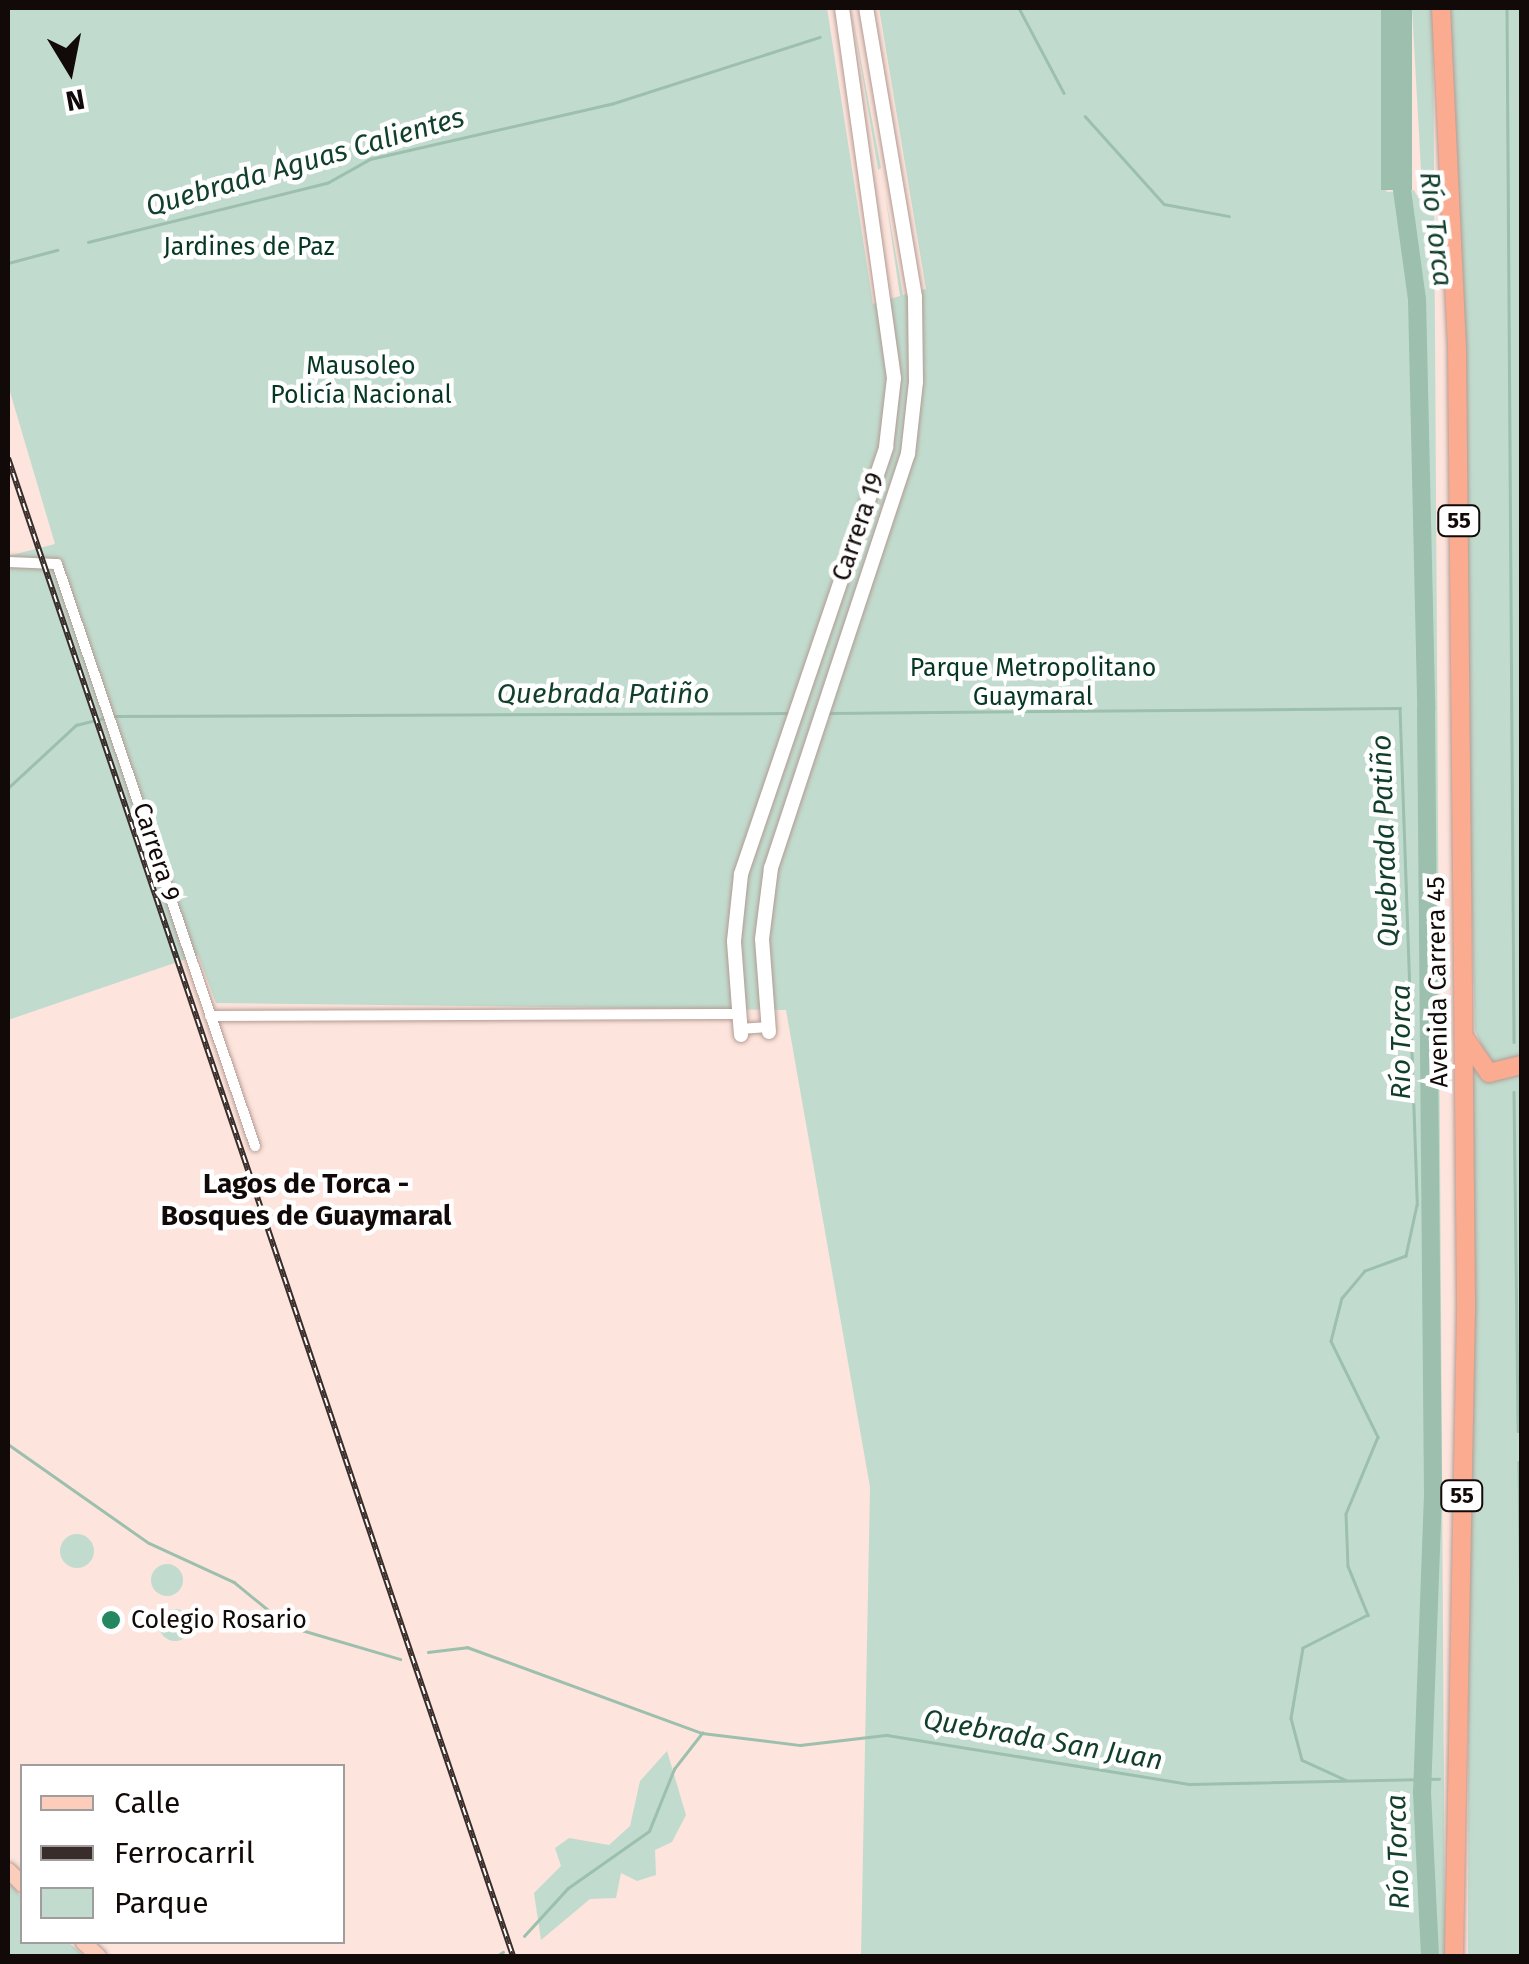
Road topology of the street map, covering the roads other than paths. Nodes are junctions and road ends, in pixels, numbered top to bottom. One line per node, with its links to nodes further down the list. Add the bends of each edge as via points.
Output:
1 (842, 8): 6 (main road, Carrera 19, via 894,378 886,447 742,874)
2 (866, 8): 7 (main road, Carrera 19, via 915,297 916,382 908,454 770,868 762,939)
3 (1441, 8): 8 (highway, Avenida Carrera 45 / 55, via 1457,348)
4 (8, 562): 5 (street, Carrera 9, via 52,560)
5 (210, 1016): 6 (street); 10 (street, Carrera 9)
6 (740, 1026): 7 (street)
7 (768, 1030)
8 (1464, 1035): 9 (highway, via 1488,1073); 11 (highway, Avenida Carrera 45 / 55)
9 (1522, 1065)
10 (255, 1146)
11 (1454, 1956)

